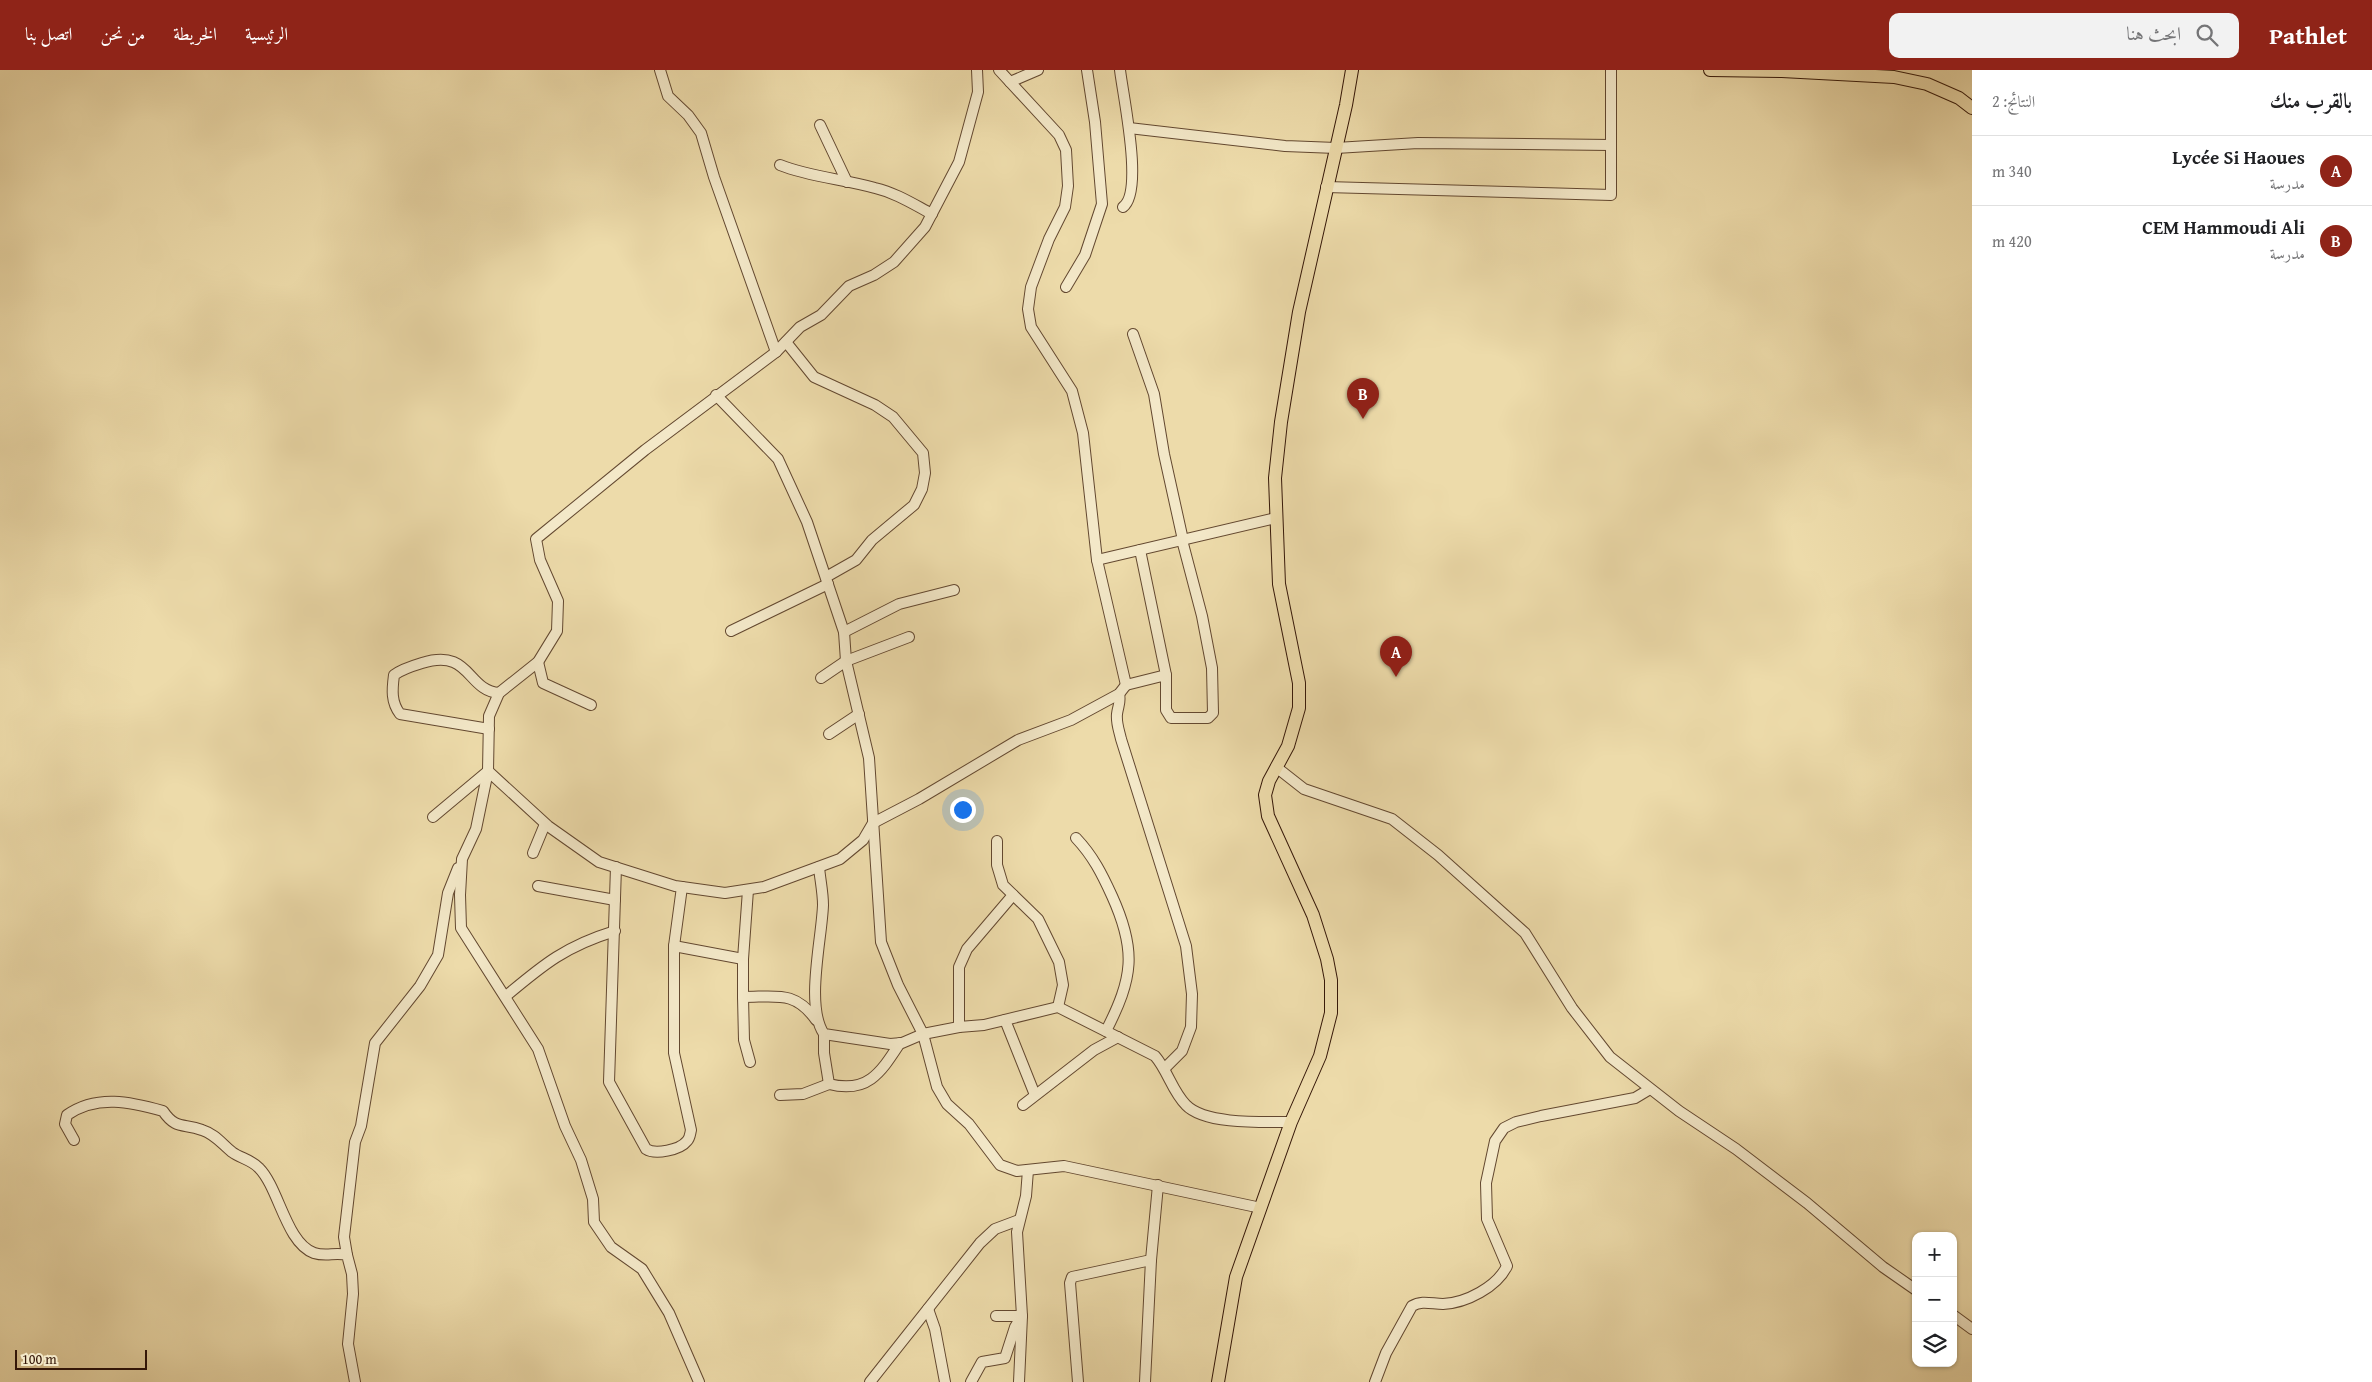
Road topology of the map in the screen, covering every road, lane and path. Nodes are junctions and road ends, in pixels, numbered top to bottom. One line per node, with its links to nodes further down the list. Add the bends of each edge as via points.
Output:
1 (660, 70): 25 (street, via 668,96 701,133)
2 (977, 70): 21 (street, via 978,92 960,162)
3 (999, 70): 11 (street)
4 (1038, 70): 11 (street)
5 (1087, 70): 22 (street, via 1102,204 1085,255)
6 (1120, 70): 14 (street)
7 (1352, 70): 16 (main road)
8 (1611, 70): 15 (street)
9 (1710, 70): 10 (main road)
10 (1798, 71): 12 (main road, via 1894,77 1928,84 1959,98)
11 (1010, 82): 30 (street, via 1059,135 1066,150 1068,186 1065,207 1031,287 1028,309 1031,327 1072,391 1083,433)
12 (1972, 108)
13 (820, 125): 18 (street)
14 (1129, 128): 16 (street, via 1285,146); 20 (street, via 1131,197)
15 (1611, 145): 16 (street, via 1418,143); 19 (street, via 1611,195)
16 (1336, 148): 19 (main road)
17 (780, 165): 18 (street)
18 (847, 182): 21 (street, via 898,195)
19 (1326, 187): 27 (main road, via 1299,312 1281,422)
20 (1123, 207)
21 (932, 214): 24 (street, via 925,227 894,262 849,286 821,315 800,327)
22 (1066, 287)
23 (1133, 334): 28 (street, via 1154,394)
24 (786, 342): 25 (street); 31 (street, via 814,377 893,417 923,453 925,473 914,505 872,540 856,560)
25 (776, 352): 26 (street)
26 (716, 395): 31 (street, via 778,459 807,522); 37 (street, via 536,539 540,560 558,602 557,631)
27 (1276, 518): 28 (street); 47 (main road, via 1279,584 1299,692 1295,726)
28 (1182, 540): 29 (street); 38 (street, via 1212,668 1211,717 1170,718 1166,710)
29 (1140, 550): 30 (street); 38 (street)
30 (1097, 560): 40 (street)
31 (827, 580): 33 (street); 34 (street)
32 (954, 590): 34 (street, via 899,604)
33 (731, 631)
34 (844, 632): 36 (street)
35 (909, 637): 36 (street)
36 (846, 661): 39 (street); 44 (street)
37 (538, 662): 41 (street); 43 (street, via 543,683)
38 (1166, 675): 40 (street)
39 (821, 678)
40 (1126, 685): 42 (street)
41 (500, 694): 45 (street, via 489,716); 45 (street, via 482,686 448,659 422,663 394,675 394,706 400,714)
42 (1119, 694): 50 (street, via 1071,720 1018,740); 78 (street, via 1117,724 1186,946 1192,1027 1182,1051)
43 (591, 705)
44 (859, 714): 46 (street); 50 (street, via 869,758)
45 (489, 729): 48 (street)
46 (828, 734)
47 (1276, 767): 80 (street, via 1304,789 1392,818 1438,855 1525,933 1572,1008 1610,1057); 84 (main road, via 1265,795 1268,816 1313,915 1331,980 1331,1014 1320,1056)
48 (488, 771): 49 (street); 51 (street); 55 (street, via 476,829)
49 (433, 817)
50 (873, 823): 56 (street, via 863,840 840,859); 74 (street, via 881,942)
51 (545, 824): 54 (street); 57 (street, via 599,862)
52 (1076, 838): 72 (street, via 1100,868 1124,921 1129,948 1122,1000)
53 (997, 842): 61 (street, via 997,865 1003,885)
54 (533, 853)
55 (462, 860): 66 (street, via 462,928); 90 (street, via 448,893 438,955 420,986 375,1043 361,1126 355,1142 344,1237)
56 (818, 867): 60 (street); 70 (street, via 823,904 816,978)
57 (616, 868): 59 (street); 62 (street)
58 (538, 886): 62 (street)
59 (682, 887): 60 (street, via 725,893); 64 (street)
60 (748, 890): 65 (street)
61 (1014, 895): 68 (street, via 1038,919 1059,962 1063,985); 71 (street, via 967,949 959,967)
62 (615, 900): 63 (street)
63 (615, 931): 64 (street, via 609,1082 646,1149 656,1153 686,1144 691,1130 674,1053); 66 (street, via 580,943 548,960)
64 (674, 946): 65 (street)
65 (743, 959): 67 (street)
66 (506, 996): 100 (street, via 538,1049 565,1126 581,1160 593,1199 594,1222 611,1247 642,1269 669,1313)
67 (743, 997): 70 (street, via 795,999 806,1005); 77 (street, via 744,1040)
68 (1058, 1007): 69 (street); 72 (street)
69 (1005, 1020): 71 (street); 81 (street)
70 (818, 1023): 73 (street)
71 (959, 1027): 74 (street)
72 (1106, 1031): 75 (street)
73 (824, 1034): 76 (street); 79 (street)
74 (924, 1034): 76 (street); 86 (street, via 937,1087 947,1104 969,1124 1000,1164 1017,1171)
75 (1118, 1037): 78 (street, via 1155,1056); 81 (street, via 1094,1050)
76 (900, 1043): 79 (street, via 881,1072 863,1084 849,1088)
77 (750, 1062)
78 (1166, 1068): 84 (street, via 1186,1106 1205,1115 1250,1122)
79 (829, 1084): 82 (street, via 802,1094)
80 (1650, 1089): 92 (street, via 1736,1149); 108 (street, via 1635,1098 1541,1116 1504,1128 1495,1141 1486,1183 1487,1219 1507,1266 1502,1278 1488,1289 1454,1301 1412,1306 1386,1353)
81 (1034, 1095): 83 (street)
82 (780, 1096)
83 (1023, 1105)
84 (1291, 1122): 88 (main road)
85 (74, 1140): 90 (street, via 65,1124 67,1115 88,1104 116,1101 163,1111 178,1126 202,1129 258,1167 299,1241 312,1252 327,1256)
86 (1028, 1170): 87 (street, via 1064,1166); 89 (street, via 1026,1196)
87 (1158, 1184): 88 (street); 91 (street)
88 (1261, 1208): 107 (main road, via 1236,1277)
89 (1019, 1220): 93 (street, via 995,1229 980,1243); 95 (street)
90 (348, 1255): 99 (street, via 353,1294 348,1344)
91 (1151, 1260): 105 (street, via 1072,1277); 106 (street)
92 (1912, 1287)
93 (928, 1309): 98 (street); 101 (street)
94 (996, 1316): 95 (street)
95 (1022, 1316): 103 (street, via 1014,1327 1005,1358 982,1362); 104 (street)
96 (1957, 1319): 97 (street)
97 (1972, 1329)
98 (944, 1380): 102 (street)
99 (355, 1382)
100 (699, 1382)
101 (870, 1382)
102 (954, 1382)
103 (971, 1382)
104 (1019, 1382)
105 (1078, 1382)
106 (1145, 1382)
107 (1218, 1382)
108 (1375, 1382)

